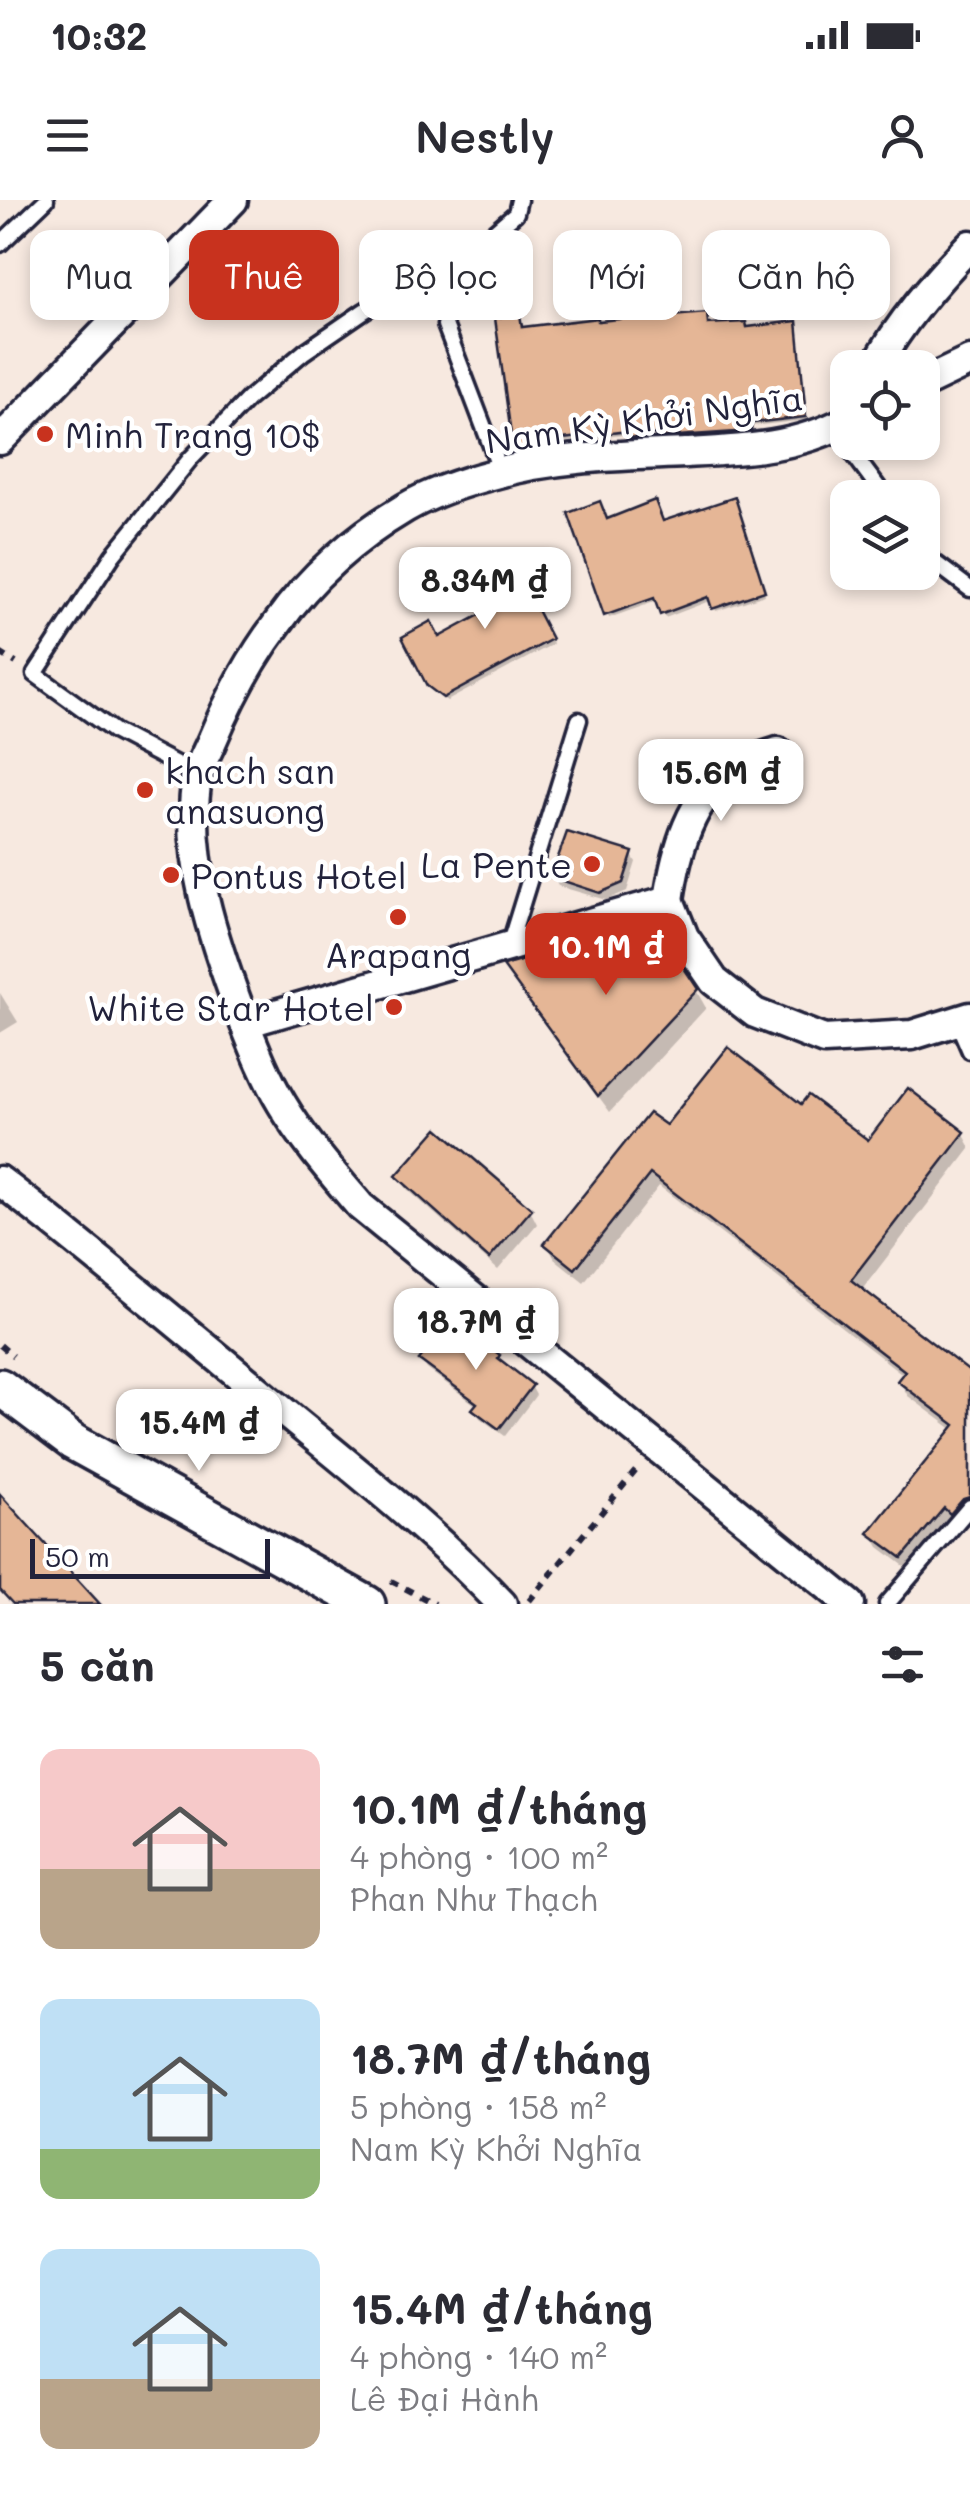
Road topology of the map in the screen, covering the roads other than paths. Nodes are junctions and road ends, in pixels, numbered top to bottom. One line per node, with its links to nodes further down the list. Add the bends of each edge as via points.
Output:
1 (46, 200): 4 (lane)
2 (233, 200): 11 (street)
3 (520, 200): 17 (lane, via 516,213 489,236 364,311 248,399 113,555 35,674 115,732)
4 (0, 244)
5 (970, 245): 7 (street)
6 (445, 325): 12 (lane)
7 (884, 350)
8 (970, 361): 9 (street)
9 (940, 375)
10 (830, 428): 12 (street, Nam Kỳ Khởi Nghĩa, via 742,450 580,458)
11 (0, 440)
12 (501, 472): 17 (street, Nam Kỳ Khởi Nghĩa, via 407,506 345,550 294,599 252,657)
13 (940, 566): 14 (lane)
14 (970, 589)
15 (579, 720): 19 (lane)
16 (778, 752): 18 (street, via 734,768 710,789 690,819)
17 (197, 775): 21 (street, Nam Kỳ Khởi Nghĩa, via 198,870)
18 (668, 900): 19 (street); 20 (street, via 714,981 754,1013 824,1040 912,1035)
19 (510, 946): 21 (street)
20 (964, 1019): 22 (lane)
21 (245, 1023): 28 (street, Nam Kỳ Khởi Nghĩa, via 280,1100 360,1206)
22 (970, 1051)
23 (0, 1181): 27 (street, via 374,1486)
24 (0, 1387): 26 (street, via 73,1442)
25 (970, 1507): 29 (lane)
26 (367, 1604)
27 (502, 1604)
28 (850, 1604)
29 (887, 1604)

